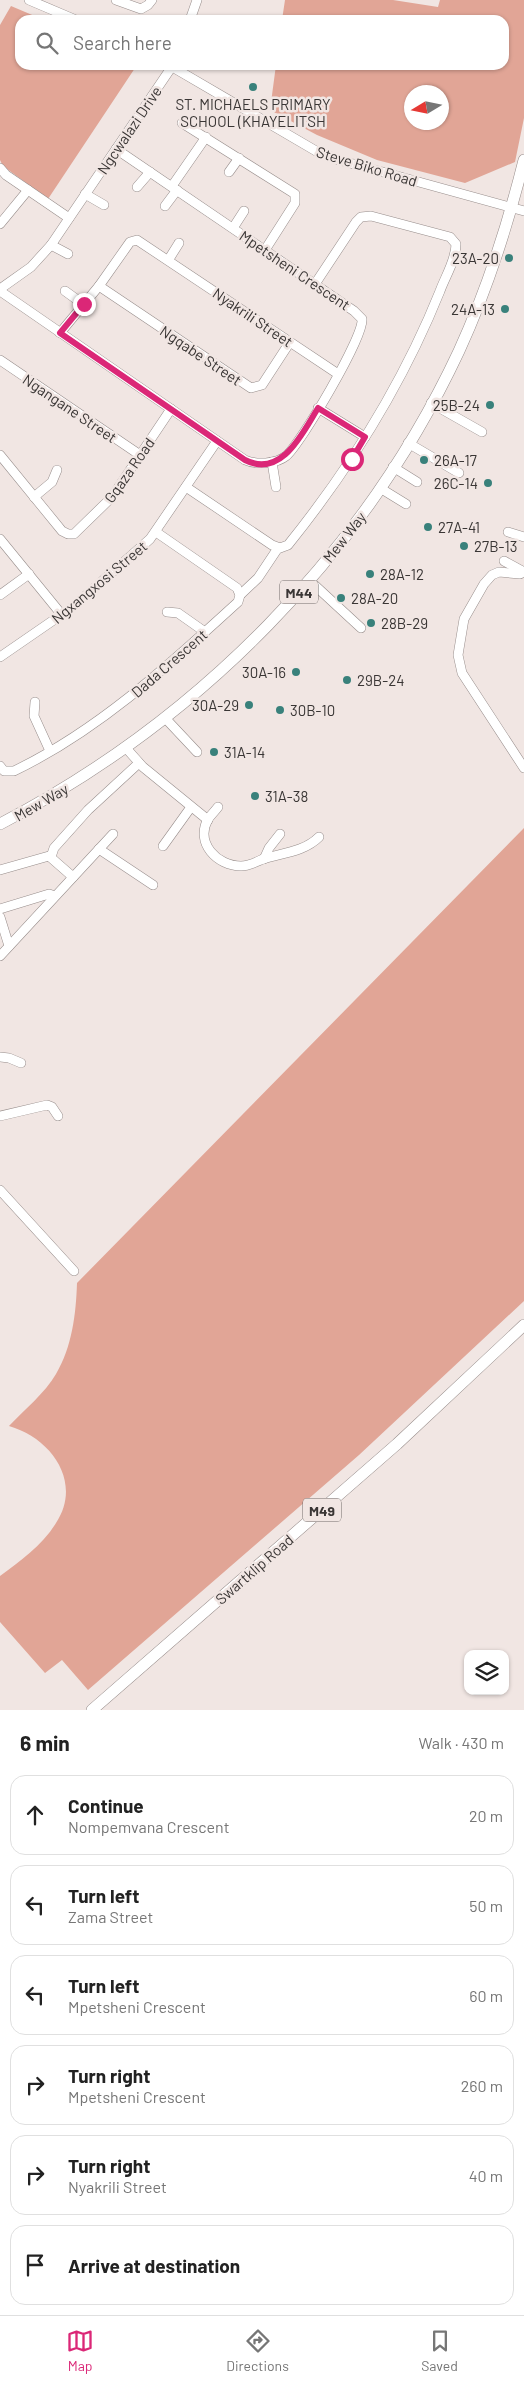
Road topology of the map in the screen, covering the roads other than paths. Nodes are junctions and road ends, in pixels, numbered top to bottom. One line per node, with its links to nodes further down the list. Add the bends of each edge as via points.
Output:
1 (29, 0): 5 (street)
2 (116, 0): 3 (street, via 141,9)
3 (152, 0)
4 (197, 0): 6 (street)
5 (64, 15)
6 (192, 15)
7 (168, 70): 11 (street, Ngcwalazi Drive)
8 (178, 70): 23 (street, Steve Biko Road, via 316,151 338,160)
9 (182, 122): 10 (street)
10 (206, 137): 12 (street); 18 (street)
11 (116, 149): 15 (street, Mpetsheni Crescent); 20 (street, Ngcwalazi Drive)
12 (239, 158): 16 (street); 31 (street, via 291,190 295,196 295,203)
13 (524, 160): 23 (main road, Mew Way / M44)
14 (0, 168): 19 (street)
15 (150, 172): 17 (street); 18 (street, Mpetsheni Crescent)
16 (230, 172)
17 (137, 187)
18 (175, 188): 22 (street); 28 (street, Mpetsheni Crescent)
19 (28, 190): 26 (street); 27 (street)
20 (85, 194): 21 (street); 26 (street, Ngcwalazi Drive)
21 (104, 205)
22 (166, 206)
23 (512, 207): 25 (street, Steve Biko Road); 43 (main road, Mew Way / M44, via 459,351)
24 (244, 211): 28 (street, Mpetsheni Crescent)
25 (524, 211)
26 (69, 218): 30 (street, Ngcwalazi Drive)
27 (0, 224)
28 (233, 228): 31 (street, Mpetsheni Crescent)
29 (179, 243): 33 (street)
30 (51, 245): 32 (street); 36 (street, Ngcwalazi Drive, via 31,267)
31 (265, 250): 34 (street, Mpetsheni Crescent)
32 (68, 254)
33 (169, 259): 35 (street, Nyakrili Street, via 145,243 133,240); 40 (street, Nyakrili Street)
34 (315, 284): 42 (street, Mpetsheni Crescent, via 362,319 360,332); 47 (street, Dada Crescent, via 363,216 450,237 456,244 451,264 419,338)
35 (99, 286): 38 (street, Nyakrili Street); 40 (street, Ngqabe Street, via 251,388 262,385)
36 (0, 290): 39 (street)
37 (65, 291): 38 (street)
38 (84, 304): 39 (street, Nyakrili Street)
39 (60, 333): 45 (street)
40 (290, 342): 42 (street, Nyakrili Street)
41 (0, 360): 51 (street, Ngangane Street)
42 (338, 374): 44 (street, Mpetsheni Crescent)
43 (431, 403): 46 (street); 49 (main road, Mew Way / M44)
44 (318, 408): 47 (street); 52 (street, Mpetsheni Crescent, via 287,454)
45 (171, 409): 48 (street); 51 (street, Gqaza Road)
46 (482, 432)
47 (365, 437): 66 (street, Dada Crescent, via 315,512 288,545)
48 (217, 441): 52 (street, via 248,461); 57 (street, Ngxangxosi Street)
49 (408, 442): 53 (main road, Mew Way / M44); 55 (street)
50 (0, 455): 60 (street, Gqaza Road)
51 (140, 455): 60 (street, Gqaza Road, via 108,502 74,534 62,531)
52 (272, 462): 58 (street)
53 (393, 467): 56 (street); 59 (main road, Mew Way / M44)
54 (57, 470): 60 (street, via 52,482)
55 (458, 473)
56 (417, 482)
57 (186, 487): 62 (street, Ngxangxosi Street); 66 (street)
58 (276, 487)
59 (380, 488): 61 (street); 70 (main road, Mew Way / M44)
60 (34, 497)
61 (406, 504)
62 (156, 532): 72 (street, via 235,586); 74 (street, Ngxangxosi Street)
63 (508, 532): 64 (street)
64 (524, 537)
65 (0, 539): 69 (street)
66 (278, 548): 72 (street, Dada Crescent, via 258,578)
67 (504, 561): 68 (street)
68 (524, 572): 85 (street, via 499,572 484,584 464,619 458,655 462,674)
69 (29, 574): 71 (street); 74 (street)
70 (310, 580): 75 (street); 79 (main road, Mew Way / M44, via 230,664)
71 (0, 595)
72 (240, 595): 76 (street, Dada Crescent, via 238,602)
73 (167, 612): 76 (street, via 178,613)
74 (62, 615): 77 (street, Ngxangxosi Street)
75 (361, 628)
76 (205, 632): 81 (street, Dada Crescent, via 122,703)
77 (0, 657)
78 (35, 702): 81 (street, via 34,716)
79 (166, 719): 80 (main road, Mew Way / M44); 82 (street)
80 (126, 748): 83 (street); 89 (main road, Mew Way / M44, via 65,788)
81 (50, 752): 84 (street, Dada Crescent, via 10,773)
82 (197, 752)
83 (139, 763): 87 (street); 95 (street, via 88,810 54,848)
84 (0, 766)
85 (524, 768)
86 (218, 807): 88 (street)
87 (191, 808): 88 (street); 93 (street)
88 (208, 820): 96 (street, via 205,840 211,854 218,860 240,866)
89 (0, 824)
90 (113, 834): 94 (street)
91 (280, 834): 96 (street, via 268,848)
92 (319, 837): 96 (street, via 313,844)
93 (163, 846)
94 (99, 849): 98 (street); 99 (street)
95 (51, 857): 97 (street); 98 (street)
96 (264, 859)
97 (0, 870)
98 (73, 877): 100 (street)
99 (153, 885)
100 (55, 896): 101 (street, via 50,894); 104 (street)
101 (0, 909)
102 (0, 917): 103 (street)
103 (1, 927): 104 (street)
104 (9, 946): 105 (street)
105 (0, 956)
106 (0, 1057): 107 (street)
107 (20, 1063)
108 (0, 1116): 109 (street, via 47,1105)
109 (58, 1116)
110 (0, 1190): 111 (street)
111 (74, 1271)
112 (524, 1325): 113 (main road, Swartklip Road / M49, via 397,1444)
113 (92, 1710)

